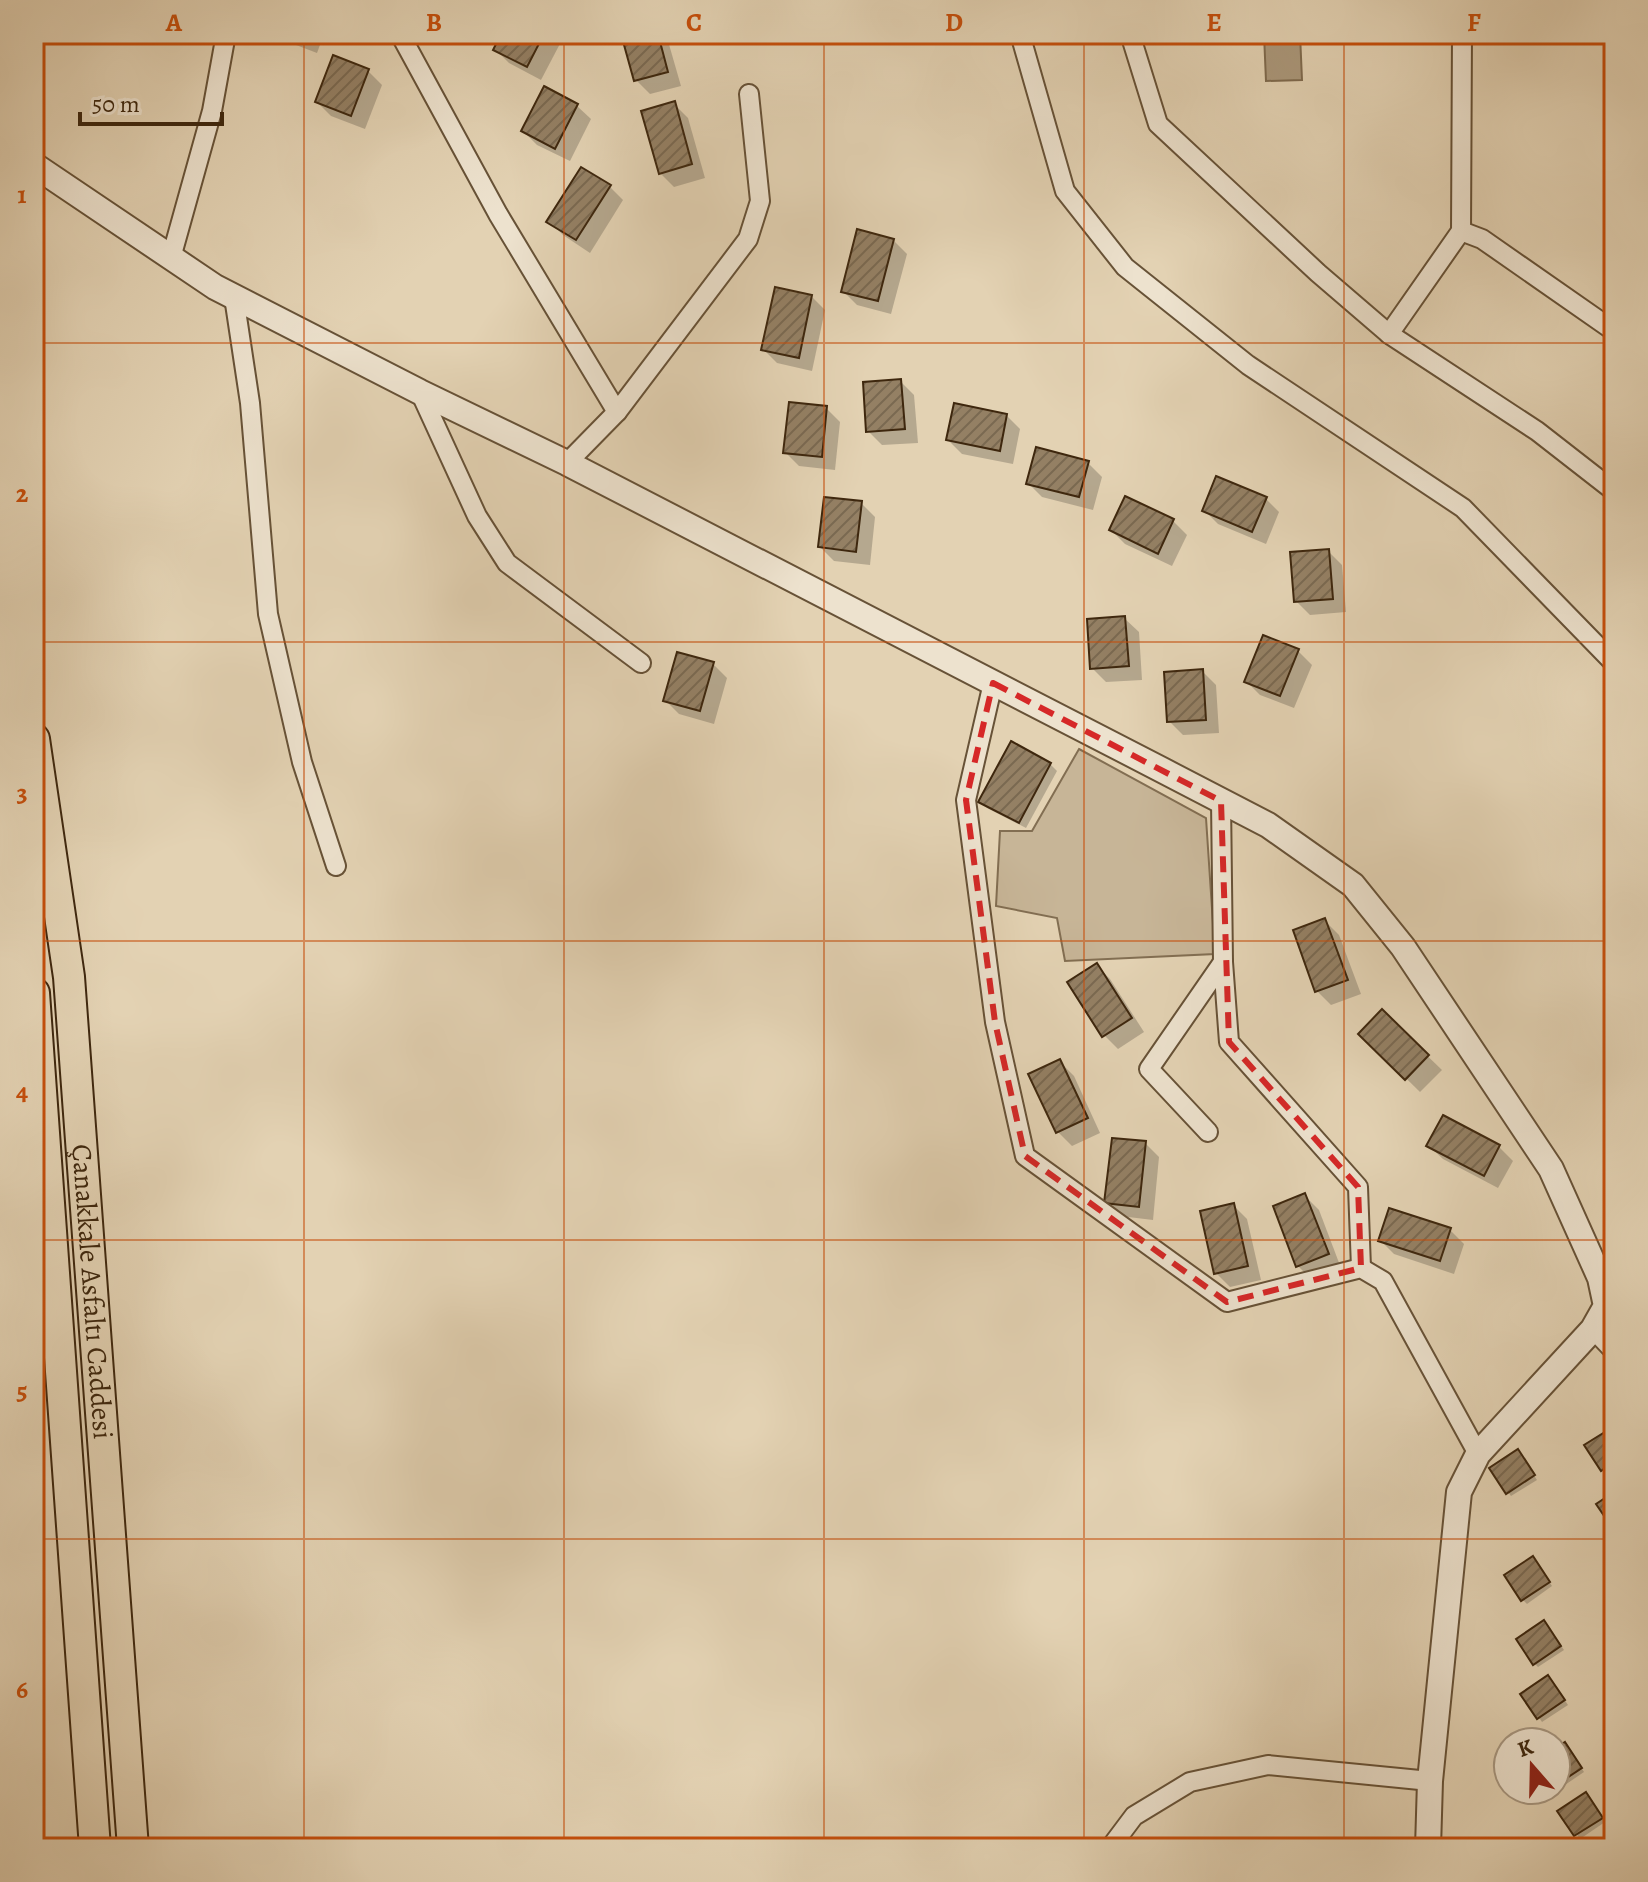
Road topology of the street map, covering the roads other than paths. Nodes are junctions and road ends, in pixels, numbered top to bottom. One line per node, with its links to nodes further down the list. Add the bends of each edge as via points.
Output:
1 (226, 34): 9 (street, via 212,111)
2 (400, 34): 14 (street, via 498,214)
3 (1020, 34): 18 (street, via 1065,191 1125,267 1248,365 1463,508)
4 (1130, 34): 12 (street, via 1158,124)
5 (1462, 34): 8 (street)
6 (749, 94): 14 (street, via 760,201 748,239)
7 (34, 165): 9 (street)
8 (1461, 231): 11 (street, via 1482,239); 12 (street)
9 (171, 258): 10 (street)
10 (234, 297): 13 (street); 22 (street, via 250,403 268,614 302,762)
11 (1614, 331)
12 (1389, 334): 16 (street, via 1537,431)
13 (420, 392): 15 (street); 17 (street, via 477,516 507,563)
14 (617, 412): 15 (street)
15 (567, 463): 19 (street)
16 (1614, 491)
17 (641, 663)
18 (1614, 663)
19 (993, 683): 21 (street); 26 (street, via 966,800 995,1022 1025,1156 1227,1302)
20 (34, 739): 32 (highway, Çanakkale Asfaltı Caddesi, via 69,977)
21 (1221, 801): 23 (street); 27 (street, via 1268,825 1353,885 1403,947 1551,1169 1600,1278 1606,1306)
22 (336, 866)
23 (1223, 962): 25 (street, via 1149,1069); 26 (street, via 1229,1042 1358,1187)
24 (34, 993): 31 (highway, Çanakkale Asfaltı Caddesi)
25 (1208, 1132)
26 (1361, 1268): 29 (street, via 1383,1281)
27 (1593, 1329): 28 (street); 29 (street)
28 (1614, 1351)
29 (1478, 1454): 30 (street, via 1459,1492)
30 (1430, 1781): 33 (street, via 1268,1765 1190,1782 1134,1816); 34 (street)
31 (95, 1848)
32 (133, 1848)
33 (1110, 1848)
34 (1428, 1848)

